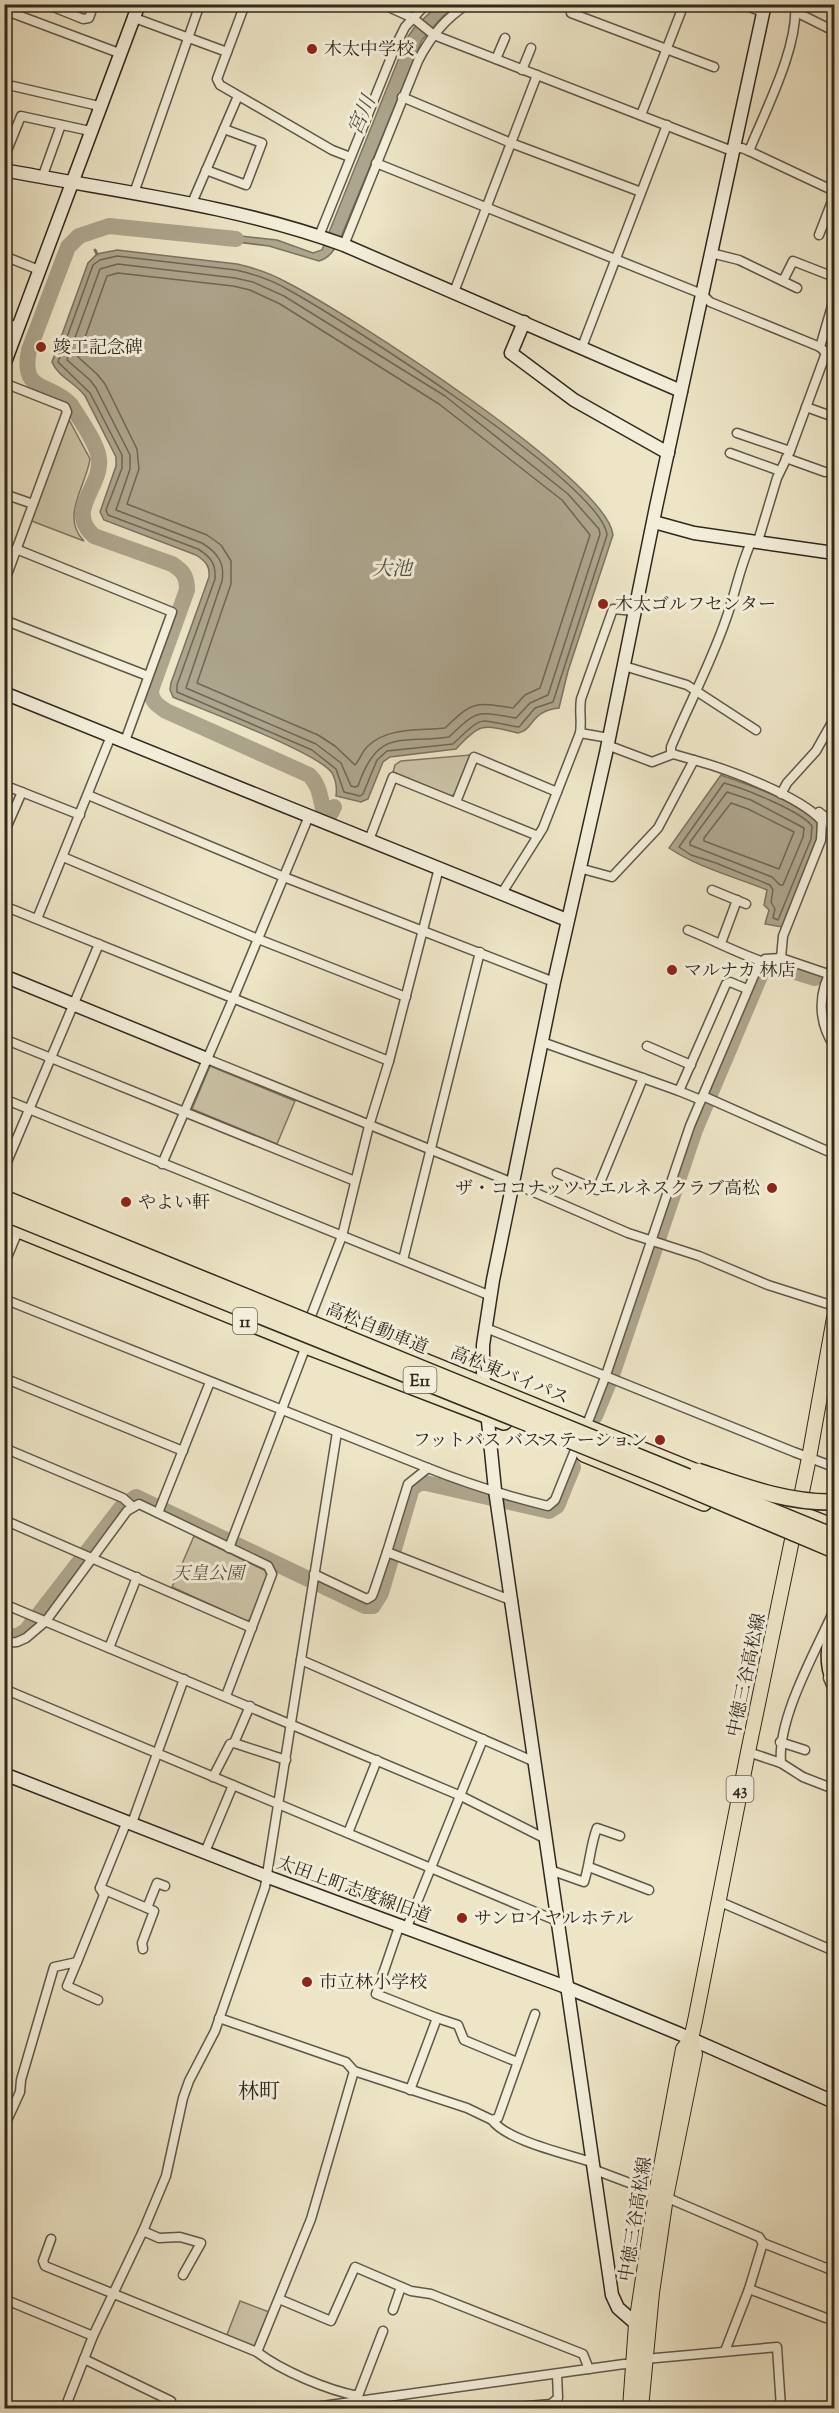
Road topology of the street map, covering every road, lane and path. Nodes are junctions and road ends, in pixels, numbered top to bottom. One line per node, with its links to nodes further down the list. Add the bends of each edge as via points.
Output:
1 (46, 4): 2 (street, via 83,20 89,18)
2 (94, 4)
3 (139, 4): 16 (street)
4 (188, 4): 12 (street)
5 (245, 4): 24 (street)
6 (382, 4): 17 (street)
7 (426, 4): 17 (street)
8 (468, 4): 19 (street)
9 (571, 4): 23 (street, via 571,13)
10 (684, 4): 23 (street)
11 (742, 4): 13 (street)
12 (200, 7): 20 (street)
13 (764, 8): 40 (street)
14 (795, 8): 18 (street); 41 (street, via 790,47)
15 (4, 10): 25 (street)
16 (132, 17): 20 (street); 25 (street)
17 (415, 19): 19 (street); 42 (street, via 405,27 396,45)
18 (834, 31)
19 (432, 34): 26 (street); 32 (street)
20 (189, 38): 24 (street); 51 (street)
21 (505, 38): 26 (street)
22 (531, 48): 28 (street)
23 (666, 49): 27 (street); 34 (street)
24 (227, 52): 31 (street, via 217,79)
25 (119, 53): 33 (street)
26 (496, 59): 28 (street)
27 (714, 67)
28 (522, 70): 29 (street)
29 (537, 75): 34 (street); 39 (street)
30 (4, 84): 33 (street)
31 (238, 96): 37 (street); 42 (street)
32 (402, 98): 39 (street); 44 (street)
33 (99, 106): 38 (street)
34 (641, 115): 36 (street)
35 (62, 125): 38 (street); 43 (street, via 21,116); 47 (street)
36 (667, 125): 40 (street, via 727,149); 50 (street)
37 (224, 129): 46 (street); 46 (street, via 262,144 246,185)
38 (90, 131): 48 (street)
39 (511, 143): 50 (street); 54 (street)
40 (734, 148): 41 (street); 58 (street)
41 (749, 151): 49 (street)
42 (350, 157): 56 (street)
43 (4, 158)
44 (376, 164): 54 (street); 57 (street)
45 (4, 170): 47 (street)
46 (206, 170): 53 (street)
47 (42, 178): 48 (street)
48 (71, 184): 51 (street); 61 (street)
49 (834, 191)
50 (641, 192): 60 (street)
51 (134, 194): 53 (street)
52 (834, 196): 55 (street)
53 (192, 203): 56 (street)
54 (486, 208): 60 (street); 65 (street)
55 (819, 235)
56 (321, 236): 57 (street)
57 (342, 244): 65 (street)
58 (711, 253): 63 (street); 66 (street)
59 (4, 256): 61 (street)
60 (615, 259): 66 (street); 72 (street)
61 (39, 270): 71 (street)
62 (834, 277): 63 (street, via 793,261)
63 (783, 281): 64 (street)
64 (797, 288)
65 (454, 292): 70 (street)
66 (702, 294): 73 (street, via 710,302); 76 (street)
67 (834, 299): 68 (street)
68 (832, 318): 73 (street)
69 (4, 322): 71 (street)
70 (524, 322): 72 (street); 80 (street, via 511,353 574,400)
71 (18, 327): 74 (street)
72 (582, 347): 76 (street)
73 (827, 352): 77 (street)
74 (4, 365)
75 (4, 383): 86 (street, via 66,407)
76 (681, 391): 80 (street)
77 (806, 407): 78 (street); 82 (street)
78 (834, 417)
79 (737, 433): 82 (street)
80 (668, 453): 87 (street)
81 (730, 453): 83 (street)
82 (788, 454): 83 (street); 84 (street)
83 (780, 471): 88 (street)
84 (825, 472)
85 (4, 494): 86 (street)
86 (33, 504): 89 (street)
87 (654, 522): 88 (street, via 694,533); 92 (street)
88 (755, 540): 90 (street); 96 (street, via 740,566 719,639)
89 (16, 549): 91 (street); 95 (street, via 172,612)
90 (834, 553)
91 (4, 583)
92 (635, 611): 94 (street); 100 (street, via 613,609 581,699)
93 (4, 620): 95 (street)
94 (624, 666): 96 (street); 103 (street)
95 (148, 676): 102 (street)
96 (695, 690): 99 (street); 104 (street, via 671,747)
97 (4, 693): 101 (street)
98 (834, 719): 109 (street, via 816,752)
99 (756, 730)
100 (580, 733): 103 (street); 108 (street)
101 (111, 736): 102 (street); 110 (street)
102 (125, 741): 114 (street)
103 (608, 742): 104 (street, via 652,762); 121 (street)
104 (674, 754): 105 (street)
105 (694, 760): 109 (street); 121 (street, via 658,828 612,877)
106 (4, 785): 107 (street)
107 (22, 792): 113 (street); 116 (street)
108 (557, 792): 112 (street, via 474,757); 117 (street)
109 (781, 794): 111 (street)
110 (88, 795): 113 (street); 122 (street)
111 (794, 801): 115 (street, via 814,808); 134 (street, via 817,815 823,830 783,936)
112 (456, 802): 117 (street); 118 (street, via 393,777)
113 (80, 815): 119 (street)
114 (309, 816): 118 (street); 122 (street)
115 (834, 827)
116 (4, 833)
117 (538, 837): 124 (street)
118 (369, 840): 120 (street)
119 (63, 857): 126 (street); 130 (street)
120 (439, 868): 124 (street); 129 (street)
121 (579, 868): 127 (street)
122 (284, 878): 129 (street); 130 (street)
123 (712, 890): 131 (street, via 742,902)
124 (502, 893): 127 (street)
125 (4, 906): 126 (street)
126 (37, 919): 132 (street)
127 (567, 920): 139 (street)
128 (688, 930): 131 (street)
129 (423, 932): 133 (street); 141 (street)
130 (258, 939): 141 (street); 142 (street)
131 (721, 943): 135 (street)
132 (99, 944): 142 (street); 143 (street)
133 (480, 952): 139 (street); 159 (street)
134 (781, 958): 135 (street); 137 (street)
135 (761, 961): 140 (street)
136 (834, 965): 137 (street)
137 (832, 975): 147 (street, via 824,984 821,1008)
138 (4, 976): 143 (street)
139 (554, 982): 145 (street)
140 (747, 989): 151 (street, via 726,984); 154 (street)
141 (406, 997): 150 (street)
142 (233, 999): 149 (street); 150 (street)
143 (75, 1003): 148 (street); 149 (street)
144 (4, 1039): 148 (street)
145 (542, 1042): 152 (street); 165 (street)
146 (647, 1046): 151 (street)
147 (834, 1046)
148 (50, 1057): 156 (street); 157 (street)
149 (207, 1059): 157 (street); 158 (street)
150 (389, 1061): 158 (street)
151 (691, 1065): 153 (street)
152 (643, 1078): 153 (street); 163 (street, via 597,1190)
153 (679, 1091): 154 (street)
154 (705, 1098): 160 (street); 172 (street)
155 (4, 1099): 156 (street)
156 (28, 1109): 161 (street); 162 (street)
157 (183, 1112): 161 (street); 164 (street)
158 (369, 1126): 159 (street); 164 (street)
159 (432, 1150): 165 (street); 173 (street)
160 (834, 1154)
161 (162, 1164): 171 (street)
162 (4, 1169)
163 (557, 1173)
164 (355, 1181): 171 (street)
165 (513, 1183): 172 (street); 175 (street)
166 (4, 1191): 168 (highway, 高松東バイパス / 11)
167 (4, 1198): 188 (highway, 高松自動車道 / E11, bridge)
168 (30, 1201): 170 (street); 178 (highway, 高松東バイパス / 11)
169 (4, 1213): 207 (highway, 高松自動車道 / E11, bridge)
170 (11, 1227): 174 (street); 181 (highway, 11)
171 (342, 1236): 173 (street); 178 (street)
172 (655, 1242): 177 (street); 182 (street)
173 (403, 1260): 175 (street)
174 (4, 1265)
175 (491, 1296): 180 (street)
176 (4, 1299): 184 (street)
177 (834, 1306)
178 (311, 1316): 185 (highway, 高松東バイパス / 11)
179 (834, 1318): 194 (main road, 中徳三谷高松線 / 43)
180 (486, 1328): 182 (street); 185 (street)
181 (306, 1346): 186 (street); 187 (highway, 11)
182 (609, 1377): 189 (street); 194 (street)
183 (4, 1378): 193 (street)
184 (210, 1382): 186 (street); 193 (street)
185 (484, 1385): 187 (street); 189 (highway, 高松東バイパス / 11)
186 (282, 1411): 190 (street); 206 (street)
187 (487, 1415): 192 (highway, 11); 197 (street)
188 (545, 1417): 198 (highway, bridge, via 752,1490); 204 (highway, 高松自動車道 / E11, bridge)
189 (586, 1427): 201 (highway, 高松東バイパス / 11)
190 (337, 1432): 196 (street); 212 (street)
191 (4, 1448): 199 (street, via 123,1498)
192 (575, 1450): 197 (street, via 555,1500 548,1506); 205 (highway, 11)
193 (183, 1451): 200 (street)
194 (809, 1458): 195 (street); 201 (main road, 中徳三谷高松線 / 43)
195 (834, 1467)
196 (428, 1468): 197 (street); 208 (street, via 408,1484)
197 (496, 1496): 213 (street)
198 (834, 1502)
199 (132, 1506): 200 (street); 209 (street)
200 (160, 1509): 206 (street)
201 (798, 1513): 203 (highway, 高松東バイパス / 11); 205 (main road, 中徳三谷高松線 / 43)
202 (6, 1523): 209 (street)
203 (834, 1527)
204 (834, 1536)
205 (793, 1539): 210 (highway, 11); 233 (main road, 中徳三谷高松線 / 43)
206 (231, 1544): 217 (street, via 268,1566 272,1574)
207 (834, 1550)
208 (390, 1553): 212 (street, via 375,1591 366,1599); 213 (street)
209 (87, 1555): 211 (street); 216 (street)
210 (834, 1556)
211 (137, 1577): 217 (street); 220 (street)
212 (313, 1579): 221 (street)
213 (513, 1601): 237 (street)
214 (4, 1604): 216 (street)
215 (834, 1610): 218 (street)
216 (39, 1619): 219 (street, via 26,1638); 220 (street)
217 (252, 1628): 226 (street)
218 (830, 1628): 223 (highway); 225 (street, via 825,1667); 230 (street, via 812,1656)
219 (4, 1643)
220 (109, 1648): 222 (street)
221 (301, 1660): 228 (street); 229 (street)
222 (184, 1679): 226 (street); 234 (street)
223 (834, 1680)
224 (4, 1689): 234 (street)
225 (834, 1692)
226 (226, 1696): 227 (street)
227 (250, 1706): 228 (street); 231 (street)
228 (291, 1724): 235 (street); 236 (street)
229 (483, 1739): 237 (street); 243 (street)
230 (780, 1742): 232 (street); 238 (street)
231 (234, 1743): 235 (street); 240 (street)
232 (805, 1749)
233 (748, 1752): 238 (street); 257 (main road, 中徳三谷高松線 / 43)
234 (157, 1753): 240 (street); 245 (street)
235 (286, 1760): 244 (street)
236 (377, 1760): 243 (street); 246 (street)
237 (535, 1762): 248 (street)
238 (781, 1763): 242 (street)
239 (4, 1774): 245 (street, 太田上町志度線旧道)
240 (213, 1777): 241 (street)
241 (233, 1785): 244 (street); 249 (street)
242 (834, 1789)
243 (461, 1796): 248 (street); 250 (street)
244 (280, 1805): 246 (street); 253 (street)
245 (130, 1822): 249 (street, 太田上町志度線旧道); 255 (street)
246 (348, 1833): 250 (street)
247 (620, 1836): 251 (street, via 597,1828)
248 (546, 1839): 252 (street)
249 (205, 1852): 253 (street, 太田上町志度線旧道)
250 (432, 1867): 259 (street); 260 (street)
251 (589, 1867): 252 (street, via 584,1882); 256 (street)
252 (550, 1870): 259 (street)
253 (268, 1876): 260 (street, 太田上町志度線旧道); 267 (street)
254 (165, 1886): 258 (street, via 157,1883)
255 (100, 1888): 258 (street); 263 (street, via 104,1895)
256 (649, 1890)
257 (718, 1901): 262 (street); 269 (main road, 中徳三谷高松線 / 43)
258 (147, 1908): 261 (street, via 154,1911)
259 (557, 1921): 264 (street)
260 (403, 1925): 264 (street, 太田上町志度線旧道); 268 (street, via 376,1994)
261 (143, 1949)
262 (834, 1951)
263 (77, 1962): 265 (street, via 67,1986); 275 (street, via 54,1967 20,2092)
264 (566, 1987): 269 (street, 太田上町志度線旧道); 276 (street)
265 (98, 2000)
266 (536, 2014): 270 (street)
267 (219, 2018): 271 (street, via 346,2062); 278 (street, via 189,2081 166,2176)
268 (437, 2018): 270 (street, via 458,2025 464,2040); 272 (street)
269 (691, 2039): 273 (street, 太田上町志度線旧道); 277 (main road, 中徳三谷高松線 / 43, via 695,2054)
270 (517, 2062): 274 (street, via 498,2118)
271 (354, 2071): 272 (street); 287 (street, via 311,2219)
272 (410, 2090): 274 (street)
273 (834, 2102)
274 (492, 2120): 276 (street, via 498,2128 528,2142)
275 (4, 2127)
276 (595, 2167): 277 (street); 290 (street, via 612,2295 618,2308)
277 (661, 2195): 280 (street, via 759,2237); 290 (main road, 中徳三谷高松線 / 43); 292 (main road, 中徳三谷高松線 / 43)
278 (143, 2231): 282 (street, via 159,2238 180,2237 201,2243); 285 (street)
279 (51, 2239): 285 (street, via 43,2261 45,2266)
280 (763, 2243): 281 (street); 284 (street)
281 (834, 2271)
282 (183, 2275)
283 (402, 2287): 287 (street, via 355,2268 332,2321); 288 (street); 298 (street, via 431,2294 583,2354)
284 (749, 2289): 289 (street); 294 (street)
285 (114, 2293): 293 (street); 295 (street)
286 (4, 2299): 293 (street)
287 (279, 2299): 295 (street)
288 (393, 2310)
289 (826, 2318)
290 (636, 2324): 292 (street); 297 (main road, 中徳三谷高松線 / 43)
291 (383, 2331): 300 (street)
292 (648, 2334): 297 (main road, 中徳三谷高松線 / 43)
293 (93, 2336): 296 (street)
294 (725, 2350): 297 (street); 308 (street, via 777,2347)
295 (258, 2352): 300 (street, via 302,2376)
296 (84, 2359): 302 (street); 303 (street, via 171,2401)
297 (641, 2363): 298 (street); 306 (main road, 中徳三谷高松線 / 43); 307 (main road, 中徳三谷高松線 / 43)
298 (589, 2369): 299 (street)
299 (557, 2373): 300 (street); 305 (street, via 558,2398 551,2404)
300 (358, 2399): 301 (street)
301 (326, 2407): 304 (street)
302 (65, 2409)
303 (168, 2409)
304 (308, 2409)
305 (505, 2409)
306 (630, 2409)
307 (641, 2409)
308 (781, 2409)

